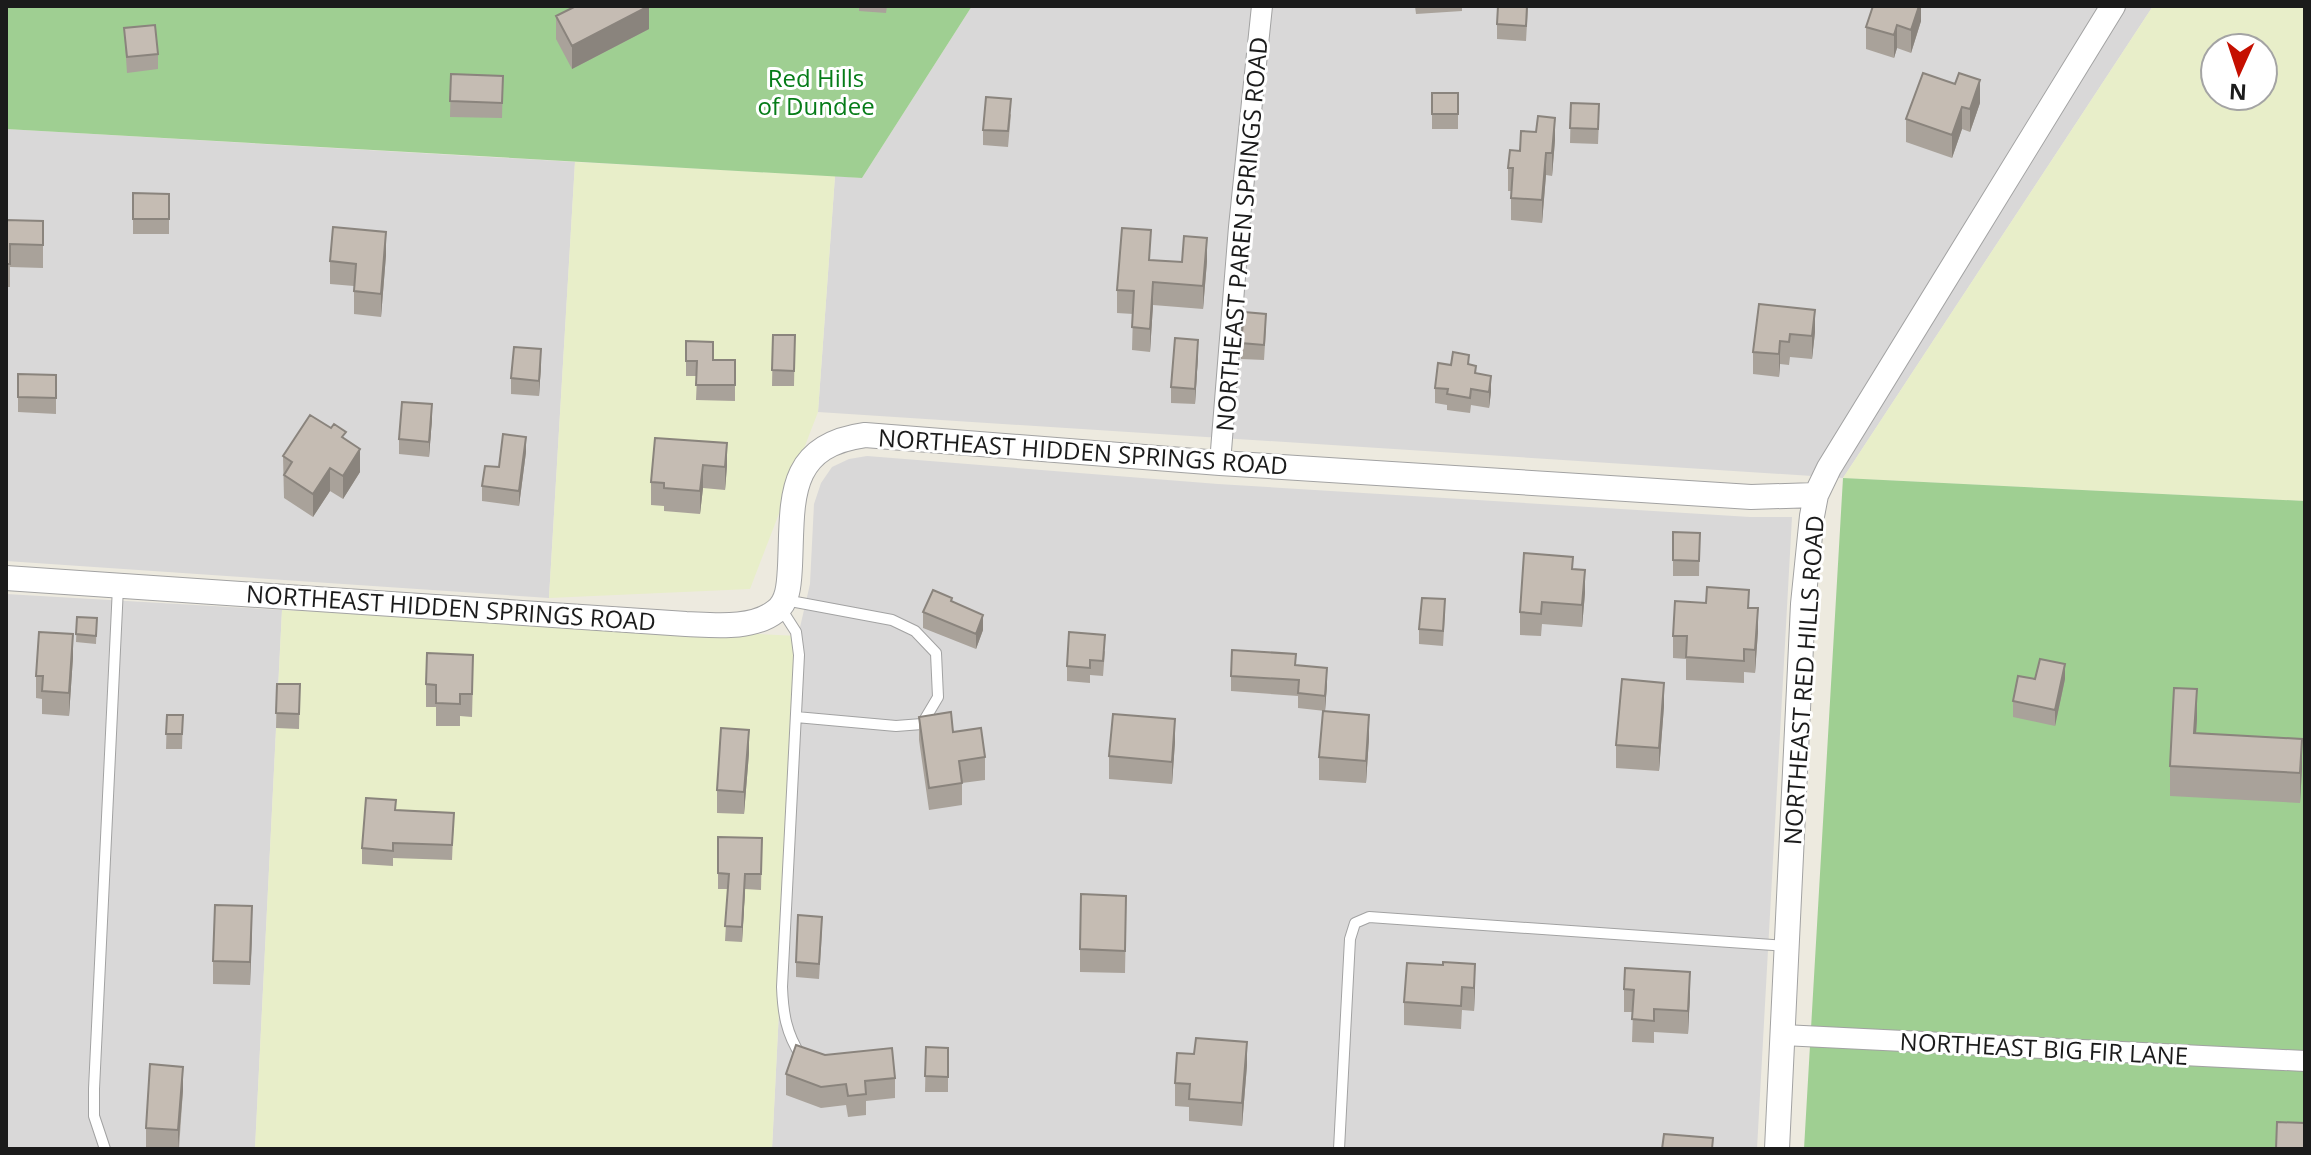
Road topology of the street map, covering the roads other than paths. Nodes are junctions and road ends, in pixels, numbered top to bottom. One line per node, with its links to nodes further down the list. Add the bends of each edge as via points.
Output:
1 (1262, 6): 3 (street, NORTHEAST PAREN SPRINGS ROAD)
2 (2113, 6): 4 (street, NORTHEAST RED HILLS ROAD)
3 (1220, 463): 4 (street, NORTHEAST HIDDEN SPRINGS ROAD, via 1751,497); 7 (street, NORTHEAST HIDDEN SPRINGS ROAD, via 886,435 843,438 818,451 796,486 789,581)
4 (1816, 495): 9 (street, NORTHEAST RED HILLS ROAD, via 1803,604)
5 (6, 578): 6 (street, NORTHEAST HIDDEN SPRINGS ROAD)
6 (118, 585): 7 (street, NORTHEAST HIDDEN SPRINGS ROAD, via 686,624 750,622); 13 (lane, via 94,1089 94,1116)
7 (782, 604): 8 (lane, via 796,632 799,655); 8 (lane, via 892,620 915,631 936,653 938,697 922,724)
8 (796, 717): 11 (lane, via 782,987 783,1016)
9 (1787, 946): 10 (street, NORTHEAST RED HILLS ROAD); 14 (lane, via 1369,917 1355,923)
10 (1783, 1035): 12 (street, NORTHEAST BIG FIR LANE); 15 (street, NORTHEAST RED HILLS ROAD)
11 (801, 1056)
12 (2305, 1061)
13 (105, 1149)
14 (1339, 1149)
15 (1777, 1149)

